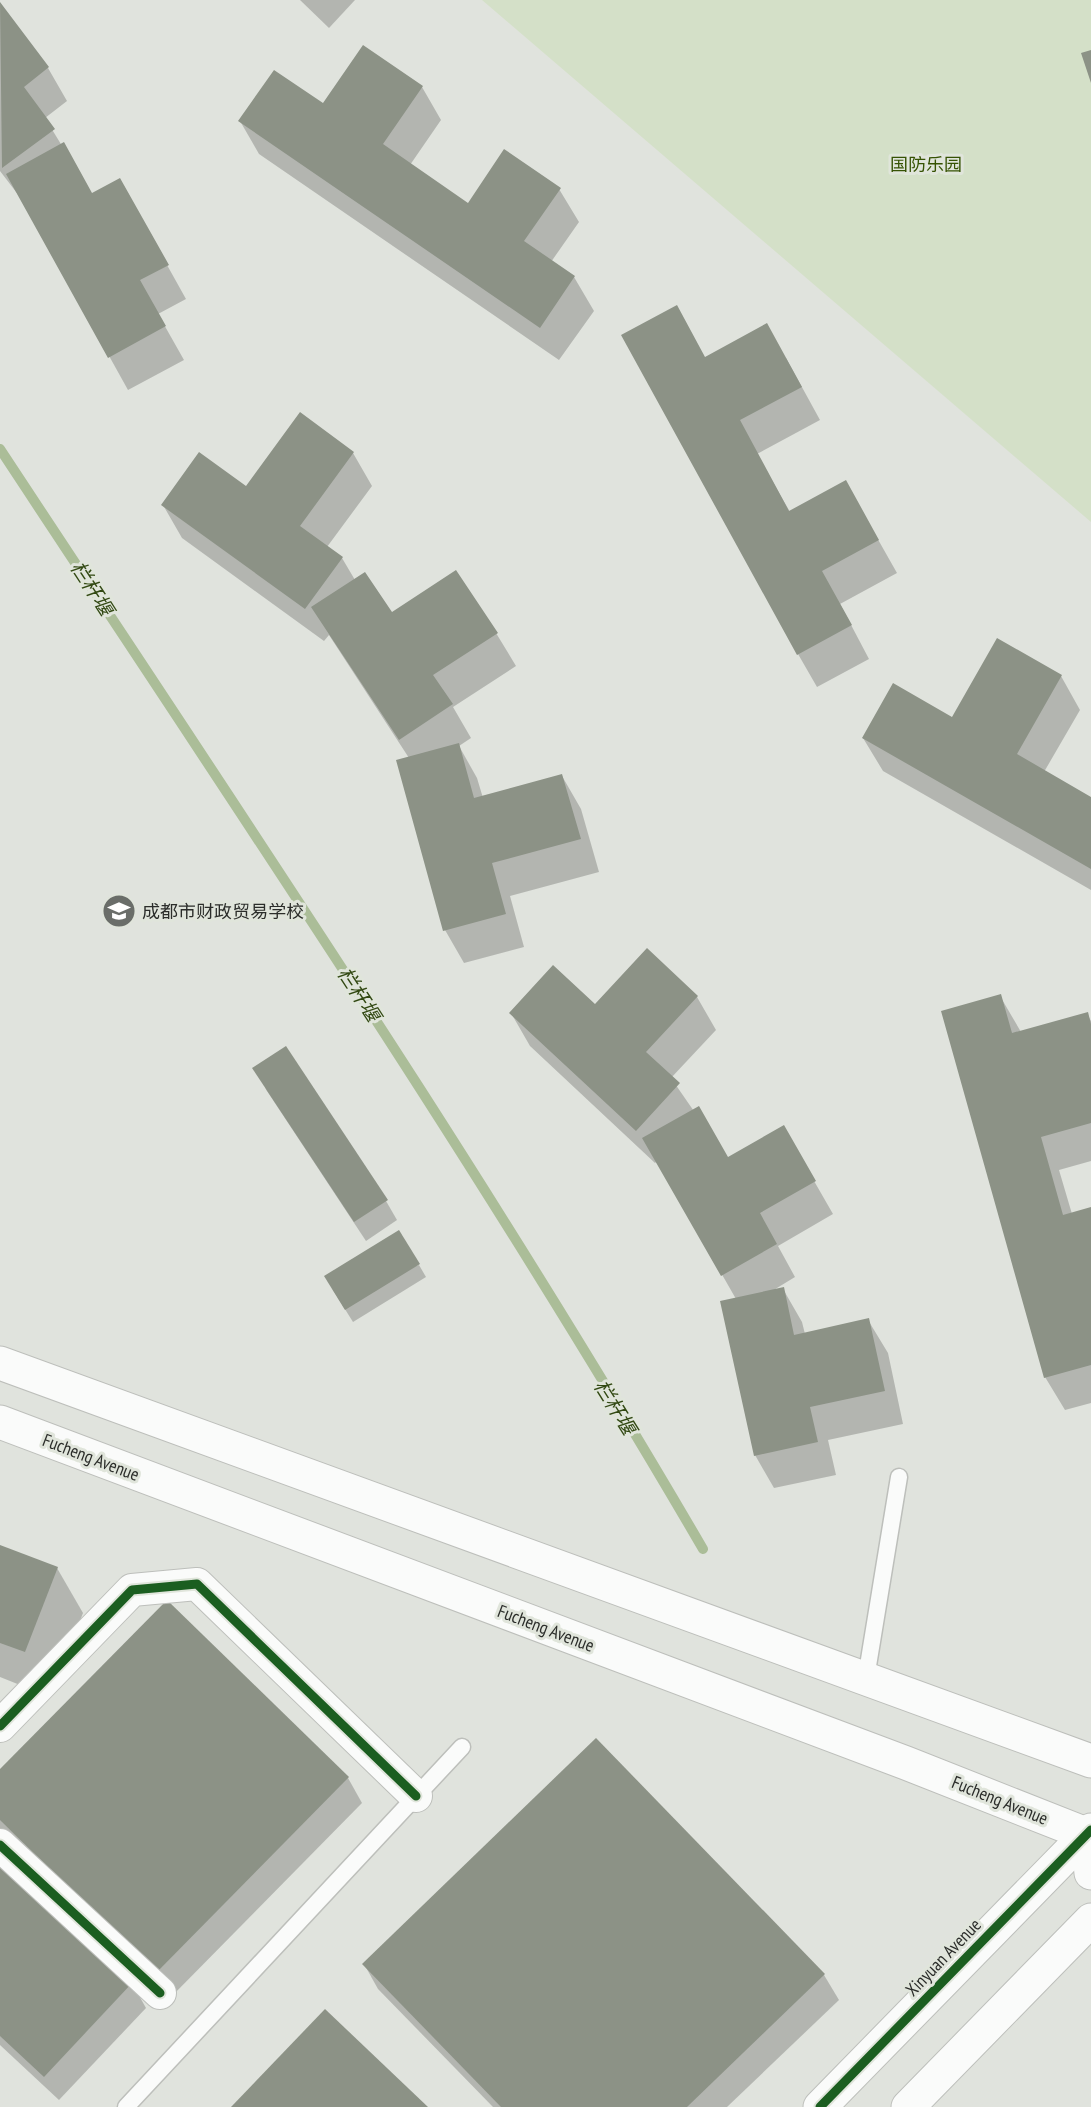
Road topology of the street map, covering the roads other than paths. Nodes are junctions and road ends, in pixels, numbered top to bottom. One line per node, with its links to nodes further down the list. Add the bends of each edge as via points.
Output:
1 (0, 1363): 4 (main road)
2 (0, 1422): 9 (main road, Fucheng Avenue)
3 (899, 1477): 4 (lane)
4 (866, 1678): 7 (main road)
5 (0, 1726): 8 (street, via 132,1590 197,1584)
6 (462, 1747): 8 (lane)
7 (1091, 1761)
8 (416, 1796): 14 (lane)
9 (1090, 1834): 11 (main road); 15 (main road, Xinyuan Avenue)
10 (0, 1845): 13 (street)
11 (1091, 1873)
12 (1091, 1920): 16 (main road)
13 (160, 1993)
14 (126, 2107)
15 (820, 2107)
16 (908, 2107)

